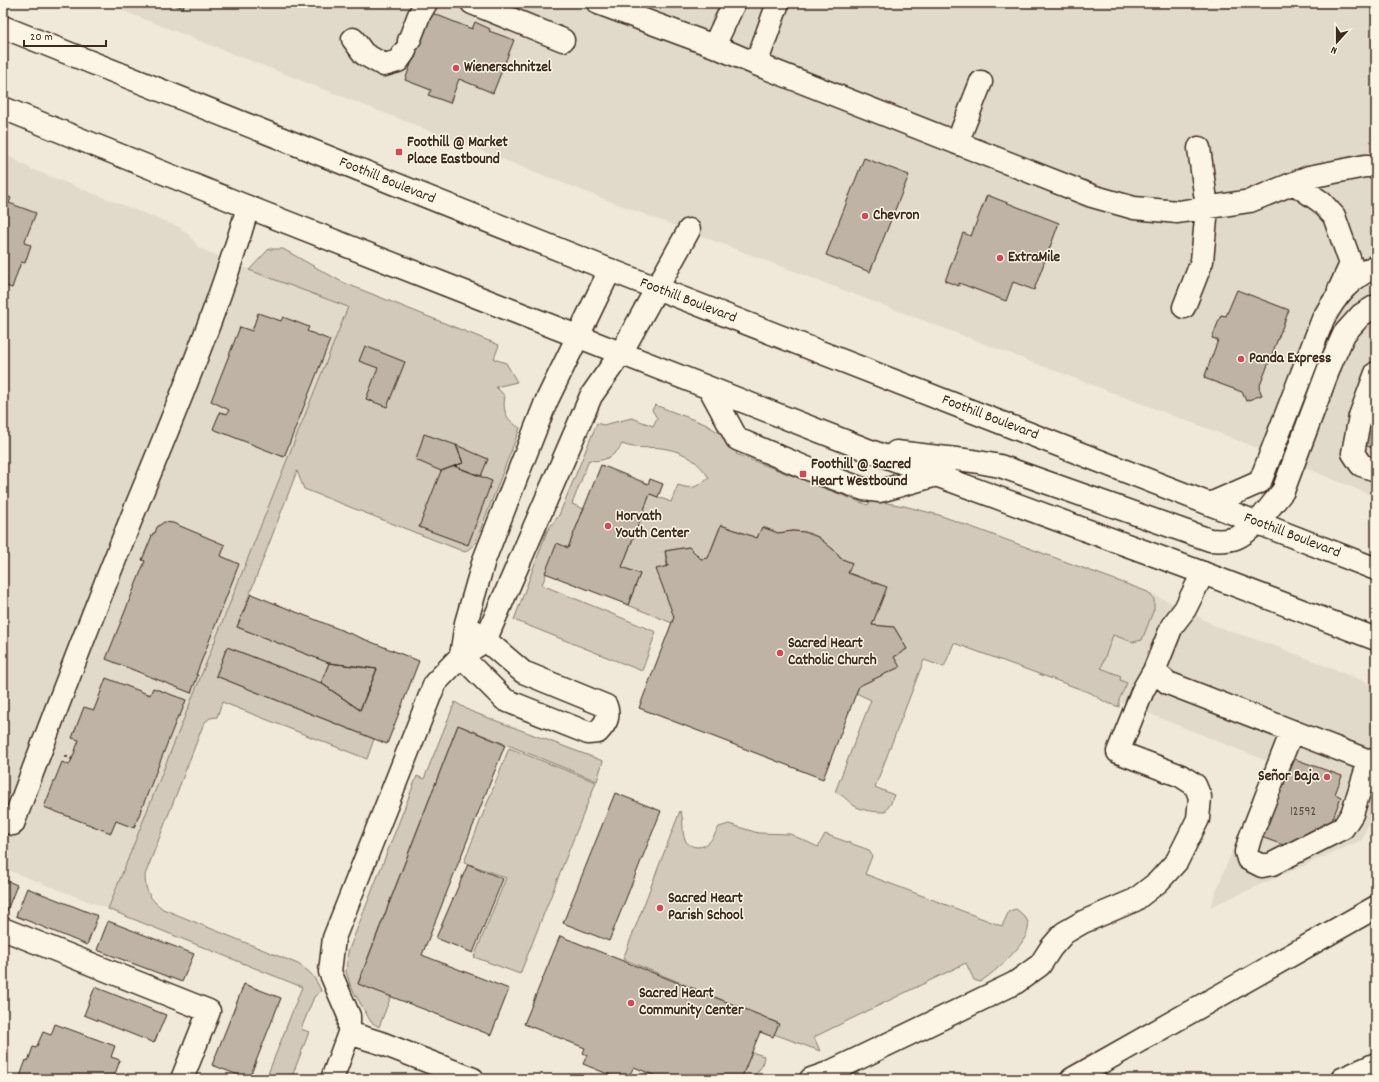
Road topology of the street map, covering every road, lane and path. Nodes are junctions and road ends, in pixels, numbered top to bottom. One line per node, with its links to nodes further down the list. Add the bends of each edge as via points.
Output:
1 (426, 3): 7 (main road, via 418,15 407,46 398,62 384,65 364,54)
2 (472, 3): 8 (main road)
3 (598, 3): 9 (main road)
4 (734, 3): 9 (main road)
5 (778, 3): 10 (main road)
6 (3, 27): 21 (main road, Foothill Boulevard)
7 (353, 39)
8 (563, 40)
9 (714, 46): 10 (main road)
10 (756, 64): 13 (main road)
11 (981, 82): 13 (main road)
12 (3, 108): 17 (main road)
13 (957, 143): 18 (main road, via 1092,196 1134,208 1178,212)
14 (1199, 148): 18 (main road)
15 (1376, 166): 16 (main road, via 1309,177)
16 (1295, 184): 18 (main road, via 1250,201); 23 (main road, via 1321,202 1334,216 1345,244 1351,264)
17 (248, 206): 28 (main road); 45 (main road, via 234,256 168,432 82,642)
18 (1207, 208): 25 (main road, via 1202,261)
19 (689, 230): 22 (main road)
20 (1376, 266): 23 (main road, via 1351,281)
21 (610, 270): 22 (main road, Foothill Boulevard); 28 (main road)
22 (656, 288): 29 (main road); 35 (main road, Foothill Boulevard)
23 (1336, 296): 35 (main road, via 1323,319 1260,482)
24 (1376, 306): 36 (main road, via 1361,315 1344,334 1283,491)
25 (1184, 307)
26 (3, 315): 27 (path)
27 (3, 320)
28 (577, 336): 29 (main road); 39 (main road, via 546,402 484,560)
29 (621, 353): 31 (main road); 41 (main road, via 591,396)
30 (1376, 374): 33 (main road, via 1360,416 1353,453 1361,465)
31 (710, 389): 32 (main road); 34 (main road, via 737,439 816,472 863,489 880,491)
32 (865, 449): 34 (main road); 36 (main road, via 973,460 1000,466 1210,540 1237,539)
33 (1376, 470)
34 (937, 475): 38 (main road)
35 (1210, 504): 36 (main road, Foothill Boulevard)
36 (1258, 522): 37 (main road, Foothill Boulevard)
37 (1376, 569)
38 (1203, 573): 40 (main road); 43 (main road, via 1185,609 1172,626)
39 (466, 624): 41 (main road); 42 (main road)
40 (1376, 639)
41 (485, 641): 42 (main road); 42 (main road, via 523,672 606,706 606,723 598,732 588,733 505,700)
42 (461, 656): 48 (main road, via 435,683 334,938 330,972 349,1016)
43 (1154, 670): 44 (main road, via 1168,683); 53 (main road, via 1143,690 1118,752 1180,776 1195,785 1200,797 1198,819 1178,861 1158,882 1135,900 1064,933 1040,965 1015,983)
44 (1292, 731): 44 (main road, via 1246,852 1248,859 1262,866 1272,864 1343,828 1352,814 1369,761)
45 (13, 824)
46 (1376, 907): 54 (main road)
47 (3, 929): 50 (main road, via 209,1011)
48 (349, 1033): 51 (main road); 52 (main road)
49 (1376, 1064): 55 (main road)
50 (182, 1079)
51 (332, 1079)
52 (473, 1079)
53 (811, 1079)
54 (1072, 1079)
55 (1342, 1079)

